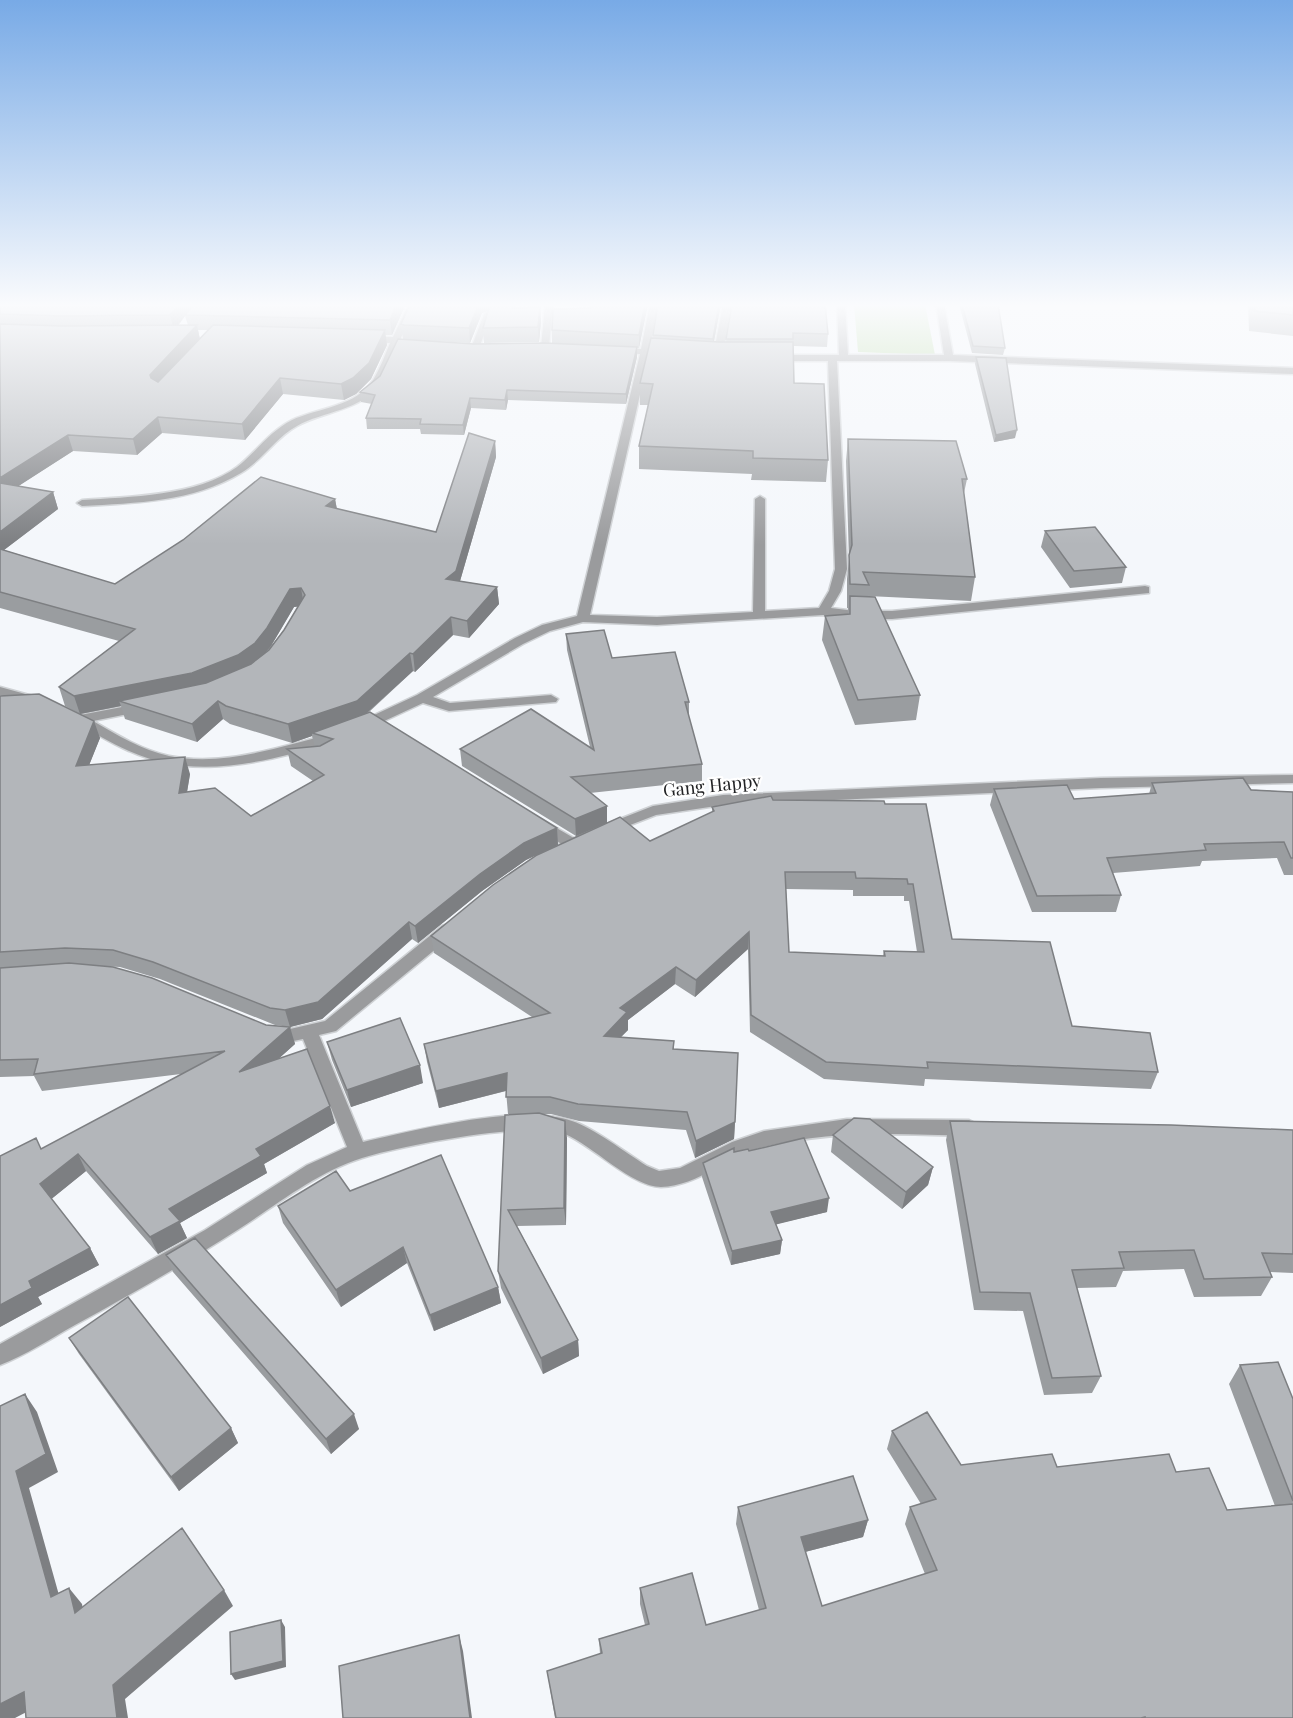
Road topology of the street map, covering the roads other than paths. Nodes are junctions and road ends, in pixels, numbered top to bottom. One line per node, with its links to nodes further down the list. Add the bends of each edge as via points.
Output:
1 (375, 384): 5 (street, via 342,407 281,431 239,470 188,491 156,498)
2 (638, 384): 9 (street)
3 (838, 384): 7 (street, via 841,569 835,591)
4 (760, 498): 8 (street)
5 (82, 503)
6 (1145, 590): 7 (street, via 892,615)
7 (823, 611): 8 (street)
8 (759, 615): 9 (street, via 657,621)
9 (583, 618): 11 (street, via 546,628 519,641)
10 (0, 690): 13 (street)
11 (422, 698): 12 (street, via 449,707); 14 (street, via 380,724 301,747 200,763 167,760 114,739 76,717)
12 (551, 699)
13 (49, 705)
14 (157, 705)
15 (1293, 779): 17 (street, Gang Happy, via 1101,783 723,800 653,811)
16 (528, 816): 17 (street)
17 (574, 845): 18 (street, Gang Happy)
18 (553, 856)
19 (462, 918): 21 (street, via 330,1026)
20 (261, 1029): 21 (street, via 290,1036)
21 (309, 1033): 23 (street)
22 (987, 1129): 23 (street, via 847,1126 764,1139 683,1175 659,1179 640,1172 569,1126 541,1121 437,1134)
23 (358, 1151): 24 (street, via 315,1171 212,1236)
24 (0, 1354)

